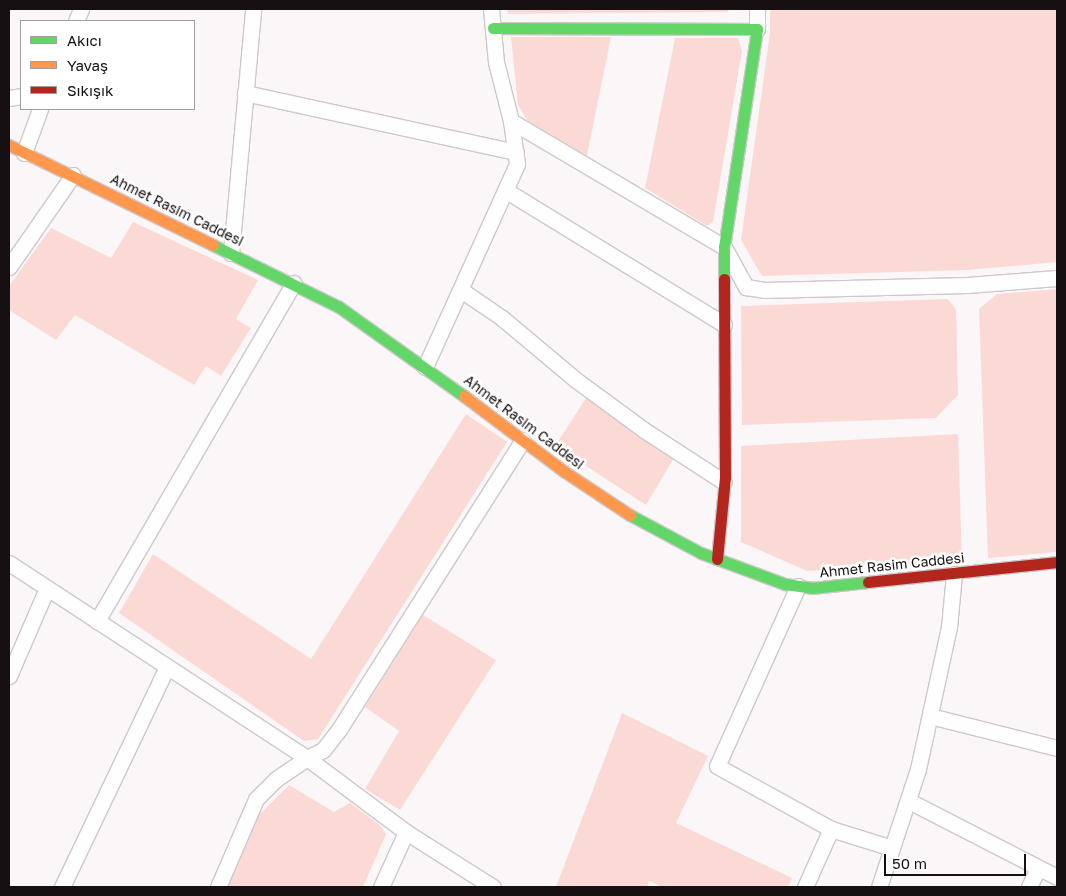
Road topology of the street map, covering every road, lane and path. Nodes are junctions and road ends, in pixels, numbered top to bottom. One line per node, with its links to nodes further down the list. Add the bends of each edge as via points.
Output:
1 (253, 9): 6 (street)
2 (491, 9): 4 (street)
3 (757, 9): 5 (street)
4 (493, 28): 5 (street); 8 (street, via 496,62)
5 (757, 29): 14 (street)
6 (246, 93): 10 (street); 15 (street)
7 (40, 110): 11 (street)
8 (511, 121): 10 (street); 14 (street)
9 (9, 145): 11 (street, Ahmet Rasim Caddesi)
10 (516, 152): 13 (street, via 517,164)
11 (24, 153): 12 (street, Ahmet Rasim Caddesi)
12 (73, 175): 15 (street, Ahmet Rasim Caddesi); 16 (street)
13 (505, 190): 19 (street); 20 (street)
14 (724, 247): 17 (street, via 746,286 764,290 967,285); 20 (street)
15 (231, 253): 18 (street, Ahmet Rasim Caddesi)
16 (9, 267)
17 (1057, 278)
18 (294, 283): 21 (street, Ahmet Rasim Caddesi, via 339,307); 30 (street)
19 (461, 290): 21 (street); 23 (street, via 502,318 576,380 644,430)
20 (724, 324): 23 (street)
21 (425, 367): 22 (street, Ahmet Rasim Caddesi)
22 (523, 440): 24 (street, Ahmet Rasim Caddesi, via 629,514); 36 (street, via 340,728 323,750)
23 (724, 482): 24 (street)
24 (717, 559): 28 (street, Ahmet Rasim Caddesi)
25 (1057, 562): 27 (street, Ahmet Rasim Caddesi)
26 (9, 563): 29 (street)
27 (954, 574): 28 (street, Ahmet Rasim Caddesi, via 858,585); 34 (street, via 949,627)
28 (798, 586): 38 (street, via 717,766)
29 (47, 588): 30 (street); 31 (street)
30 (97, 621): 32 (street)
31 (13, 652): 33 (street)
32 (167, 666): 36 (street); 43 (street)
33 (9, 676)
34 (930, 716): 35 (street); 37 (street)
35 (1057, 748)
36 (307, 758): 39 (street); 44 (street, via 276,779 256,799)
37 (909, 800): 40 (street); 41 (street)
38 (831, 829): 40 (street); 47 (street)
39 (406, 832): 45 (street); 46 (street)
40 (892, 848): 48 (street)
41 (1038, 868): 42 (street); 49 (street)
42 (1057, 877)
43 (62, 887)
44 (218, 887)
45 (381, 887)
46 (493, 887)
47 (805, 887)
48 (879, 887)
49 (1029, 887)

